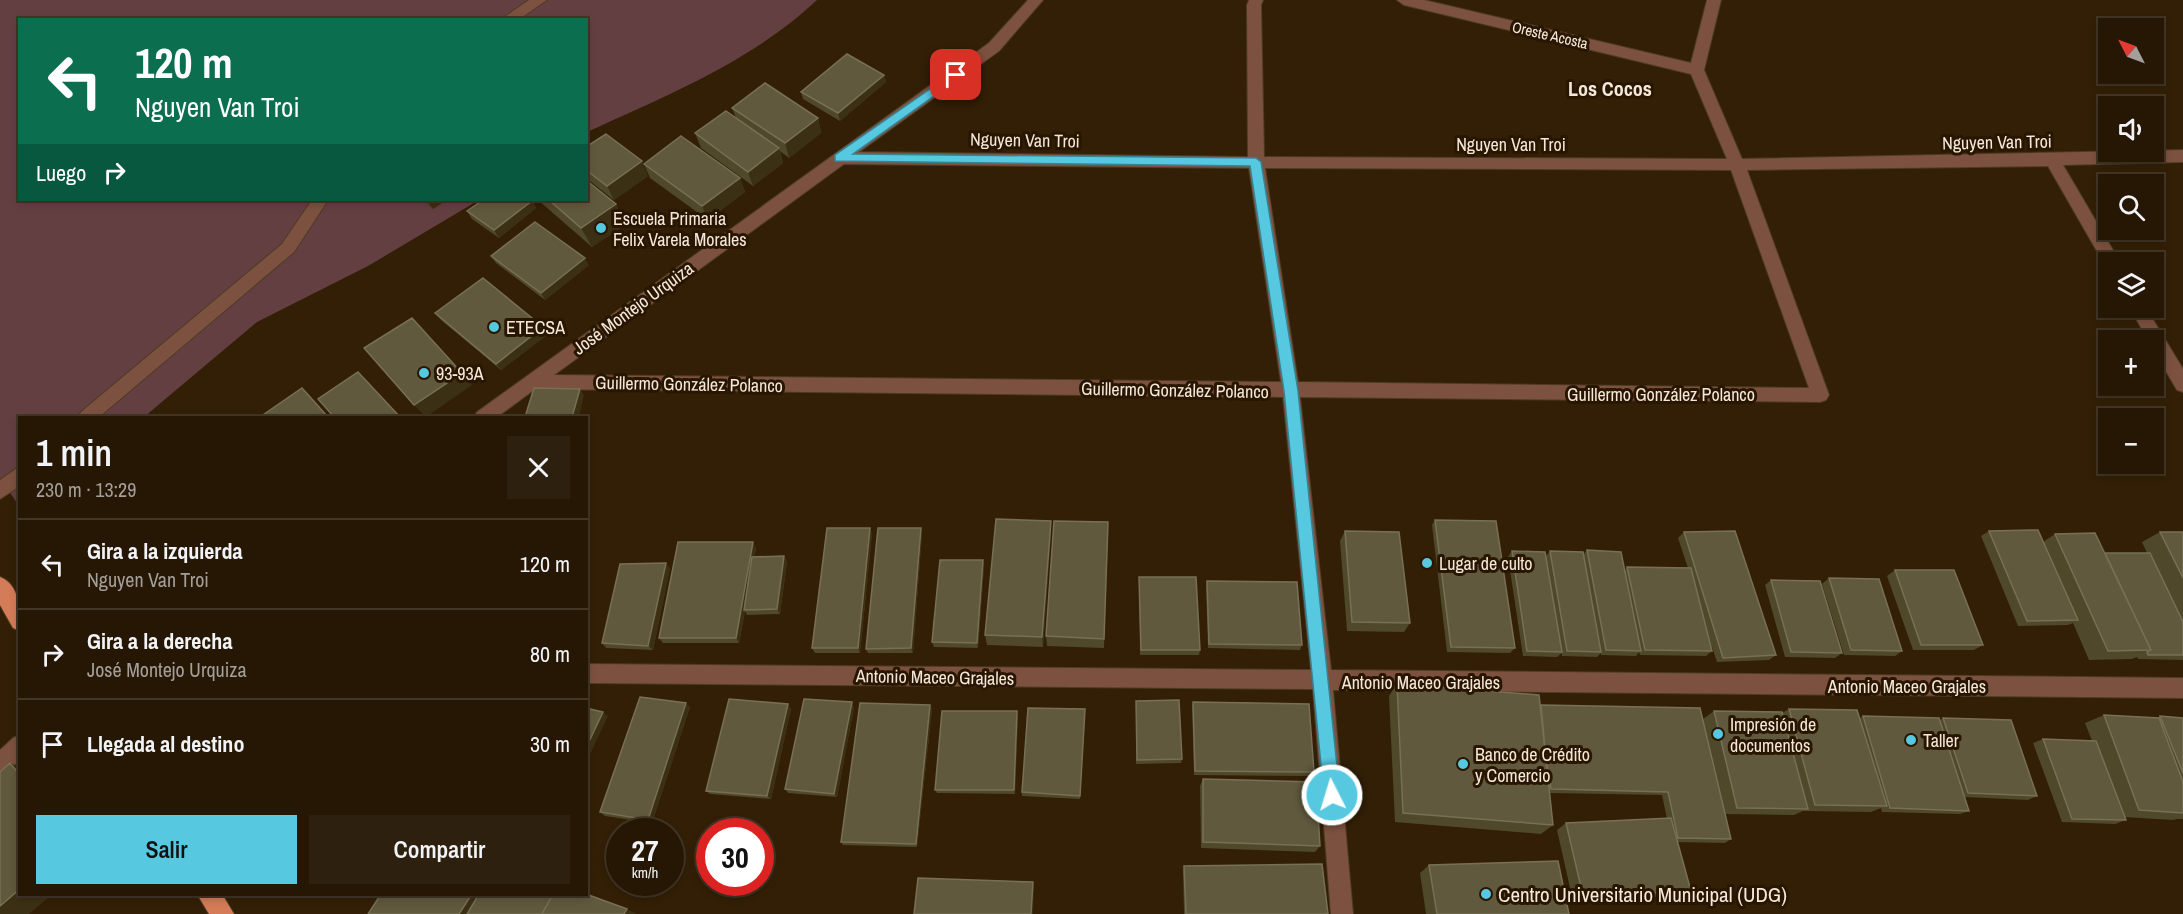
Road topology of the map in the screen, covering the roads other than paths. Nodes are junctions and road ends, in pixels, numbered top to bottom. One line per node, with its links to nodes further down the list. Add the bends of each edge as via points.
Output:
1 (540, 0): 6 (street)
2 (1036, 0): 9 (street, José Montejo Urquiza, via 994,47)
3 (1256, 0): 11 (street)
4 (1404, 0): 7 (street, Oreste Acosta)
5 (1714, 0): 7 (street)
6 (510, 18)
7 (1697, 70): 12 (street)
8 (2183, 156): 10 (street, Nguyen Van Troi)
9 (839, 158): 11 (street, Nguyen Van Troi); 16 (street, José Montejo Urquiza)
10 (2053, 161): 12 (street, Nguyen Van Troi); 14 (street)
11 (1256, 162): 12 (street, Nguyen Van Troi); 18 (street)
12 (1737, 164): 18 (street, Guillermo González Polanco, via 1820,395)
13 (319, 201): 19 (street, via 288,248)
14 (2106, 252)
15 (2144, 318): 17 (street)
16 (531, 382): 18 (street, Guillermo González Polanco); 20 (street, José Montejo Urquiza)
17 (2183, 385)
18 (1291, 391): 26 (street)
19 (88, 416)
20 (484, 416)
21 (18, 476): 22 (street)
22 (0, 490)
23 (0, 586): 24 (main road)
24 (18, 618)
25 (588, 673): 26 (street, Antonio Maceo Grajales)
26 (1322, 682): 27 (street, Antonio Maceo Grajales); 32 (street)
27 (2183, 688)
28 (18, 747): 29 (street)
29 (0, 765)
30 (210, 896): 31 (main road)
31 (223, 914)
32 (1342, 914)

